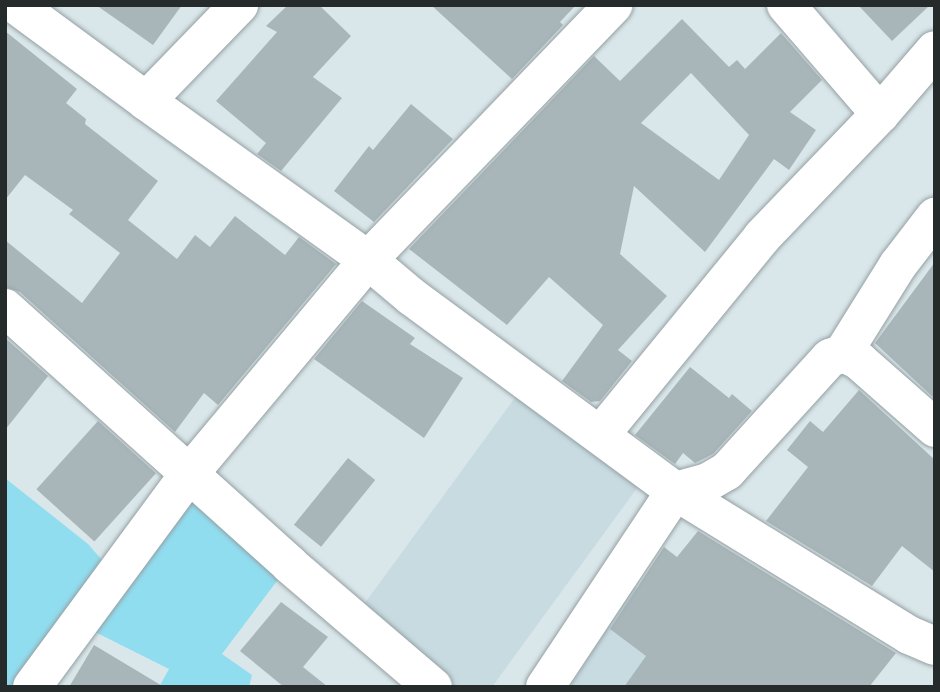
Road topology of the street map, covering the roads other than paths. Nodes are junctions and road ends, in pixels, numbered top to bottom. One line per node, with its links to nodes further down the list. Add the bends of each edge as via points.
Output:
1 (16, 5): 6 (street)
2 (239, 5): 6 (street)
3 (613, 5): 9 (street)
4 (786, 5): 7 (street)
5 (935, 50): 7 (street)
6 (146, 101): 9 (street)
7 (880, 114): 13 (street, via 762,237)
8 (935, 217): 11 (street, via 898,265)
9 (368, 260): 13 (street); 14 (street)
10 (5, 308): 14 (street)
11 (844, 353): 12 (street, via 858,360); 15 (street, via 830,358 727,471)
12 (935, 428)
13 (601, 433): 15 (street)
14 (190, 473): 17 (street); 18 (street)
15 (675, 491): 16 (street, via 909,635); 19 (street)
16 (935, 646)
17 (32, 687)
18 (433, 687)
19 (545, 687)

